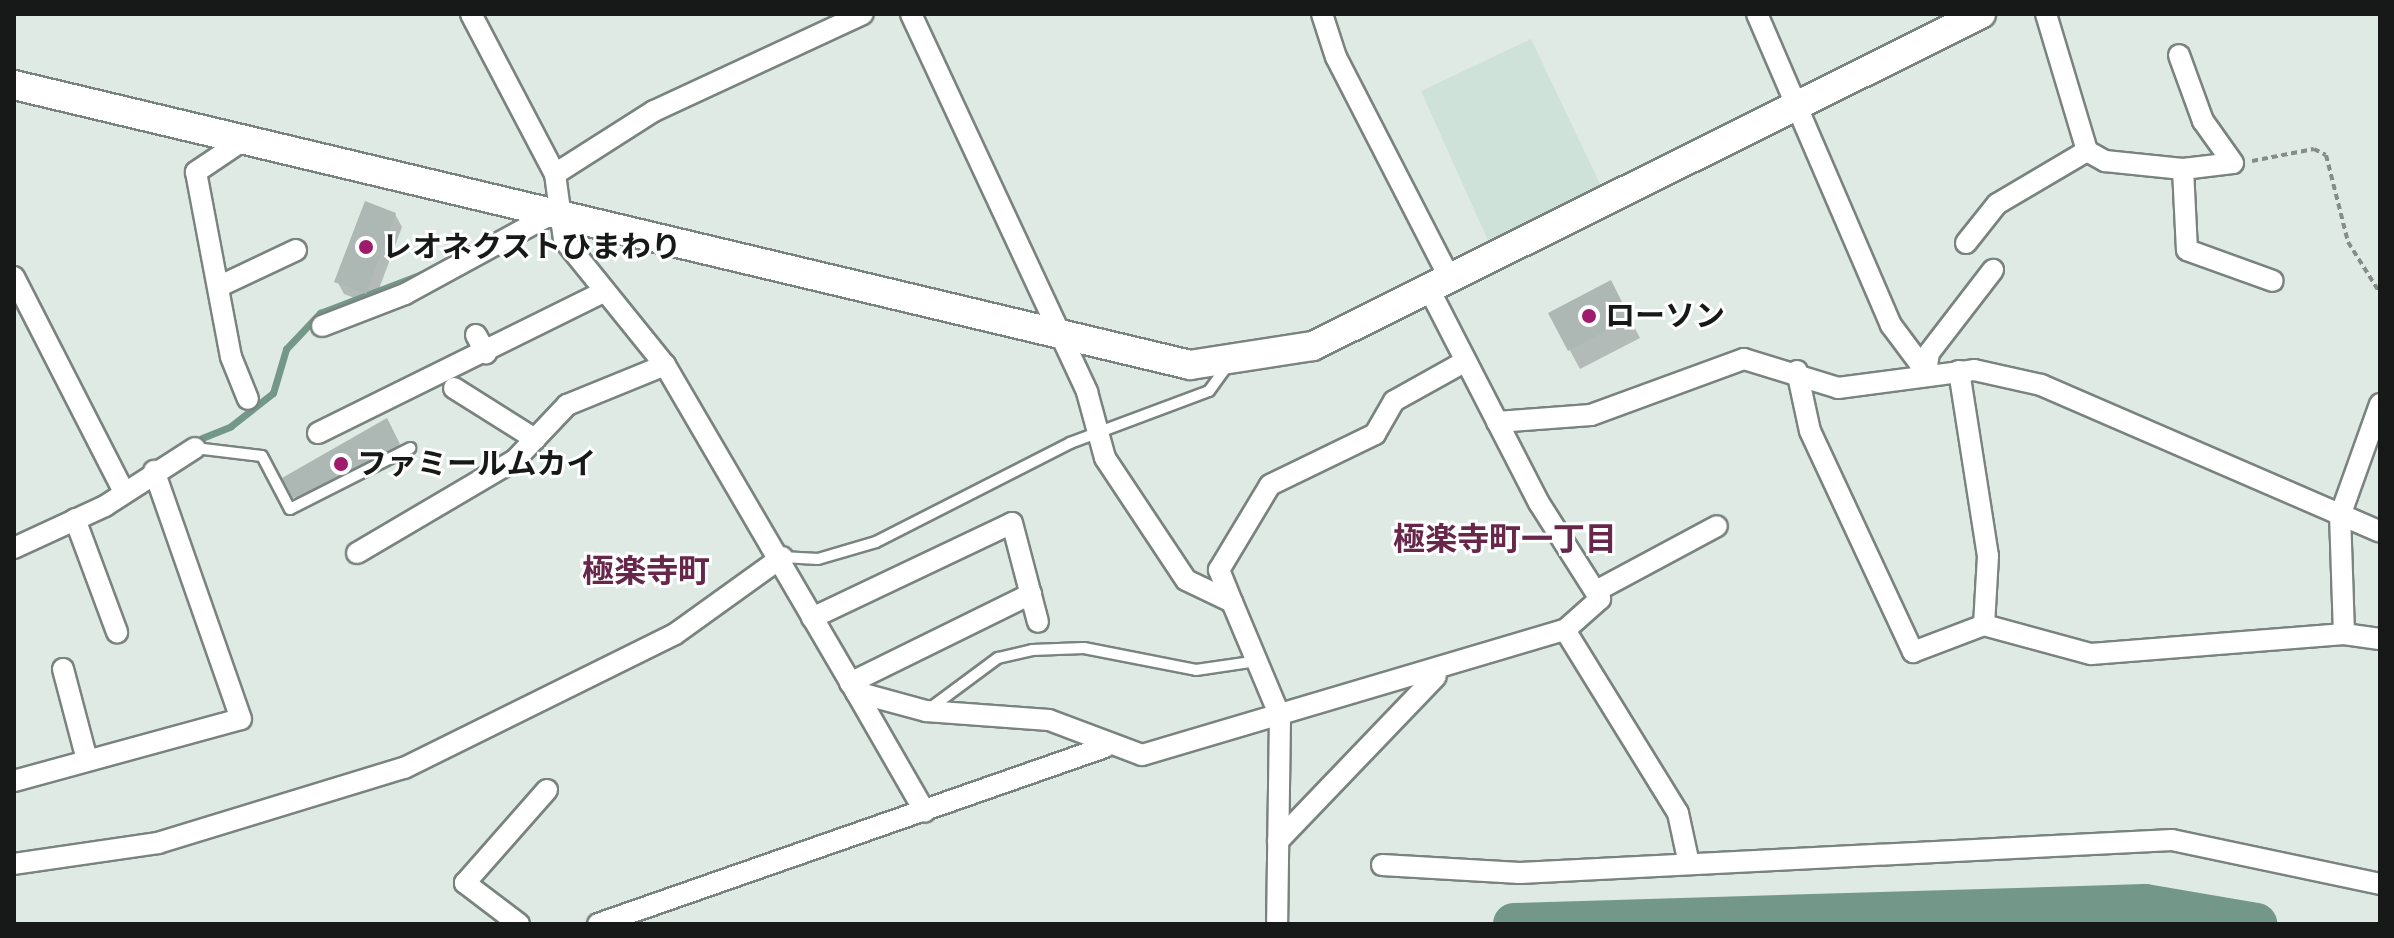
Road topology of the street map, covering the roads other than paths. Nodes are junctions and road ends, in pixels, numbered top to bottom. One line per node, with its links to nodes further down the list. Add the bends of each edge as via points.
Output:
1 (471, 14): 14 (street)
2 (863, 14): 14 (street, via 654,111)
3 (911, 14): 25 (street)
4 (1322, 14): 22 (street, via 1336,57)
5 (1757, 14): 10 (street)
6 (1981, 14): 10 (street)
7 (2046, 14): 12 (street)
8 (2179, 55): 13 (street, via 2203,121 2233,163)
9 (14, 85): 11 (street)
10 (1797, 107): 22 (street); 31 (street, via 1891,325)
11 (248, 137): 15 (street); 21 (street, via 196,172)
12 (2087, 151): 13 (street, via 2105,161); 16 (street, via 1994,199)
13 (2183, 169): 20 (street, via 2187,250 2227,273)
14 (555, 174): 15 (street)
15 (557, 211): 23 (street, via 564,240); 24 (street, via 443,283); 25 (street)
16 (1966, 243)
17 (296, 250): 21 (street)
18 (1993, 270): 31 (street, via 1929,353)
19 (14, 277): 42 (street)
20 (2273, 281)
21 (220, 286): 33 (street)
22 (1441, 286): 26 (street, via 1313,346); 27 (street)
23 (605, 291): 28 (street); 36 (street, via 390,383)
24 (322, 326)
25 (1057, 337): 26 (street, via 1190,365); 37 (street, via 1087,392)
26 (1230, 361): 37 (lane, via 1209,391)
27 (1466, 361): 35 (street); 52 (street, via 1394,401 1375,434 1270,485 1219,570)
28 (665, 365): 38 (street, via 567,405); 49 (street)
29 (1797, 371): 31 (street, via 1838,388); 35 (street, via 1744,359 1591,415); 55 (street, via 1810,431 1913,652)
30 (1959, 371): 31 (street); 43 (street, via 2041,385); 55 (street, via 1988,556)
31 (1926, 372)
32 (454, 388): 38 (street)
33 (248, 399)
34 (2380, 404): 43 (street)
35 (1497, 422): 50 (street)
36 (318, 433)
37 (1096, 436): 49 (lane, via 876,542 818,559); 52 (street, via 1186,580)
38 (535, 439): 48 (street, via 515,460)
39 (195, 448): 40 (lane, via 262,456 290,509); 41 (street)
40 (410, 448)
41 (154, 471): 42 (street); 67 (street, via 241,719)
42 (124, 492): 44 (street)
43 (2340, 516): 46 (street); 58 (street)
44 (75, 519): 47 (street); 57 (street)
45 (1717, 526): 50 (street)
46 (2380, 532)
47 (14, 548)
48 (357, 553)
49 (782, 557): 53 (street); 72 (street, via 675,634 404,768 158,843)
50 (1596, 591): 56 (street, via 1600,599)
51 (1031, 594): 53 (street, via 1012,523); 54 (street); 63 (street)
52 (1232, 602): 60 (street)
53 (812, 618): 63 (street)
54 (1038, 622)
55 (1984, 625): 58 (street, via 2091,654)
56 (1565, 630): 62 (street); 73 (street, via 1678,813)
57 (117, 632)
58 (2344, 634): 59 (street)
59 (2380, 639)
60 (1258, 661): 64 (lane, via 1196,670 1084,648 1032,650 998,658); 65 (street)
61 (63, 669): 67 (street)
62 (1439, 673): 65 (street); 71 (street)
63 (853, 687): 64 (street); 70 (street)
64 (926, 711): 66 (street, via 1049,720 1078,727)
65 (1280, 716): 66 (street, via 1142,755); 71 (street)
66 (1105, 747): 70 (street)
67 (87, 760): 68 (street)
68 (14, 781)
69 (547, 790): 76 (street, via 465,883)
70 (925, 812): 77 (street)
71 (1278, 841): 78 (street)
72 (14, 864)
73 (1689, 864): 74 (street, via 1520,873); 75 (street, via 2172,840)
74 (1382, 865)
75 (2380, 884)
76 (519, 924)
77 (598, 924)
78 (1277, 924)

